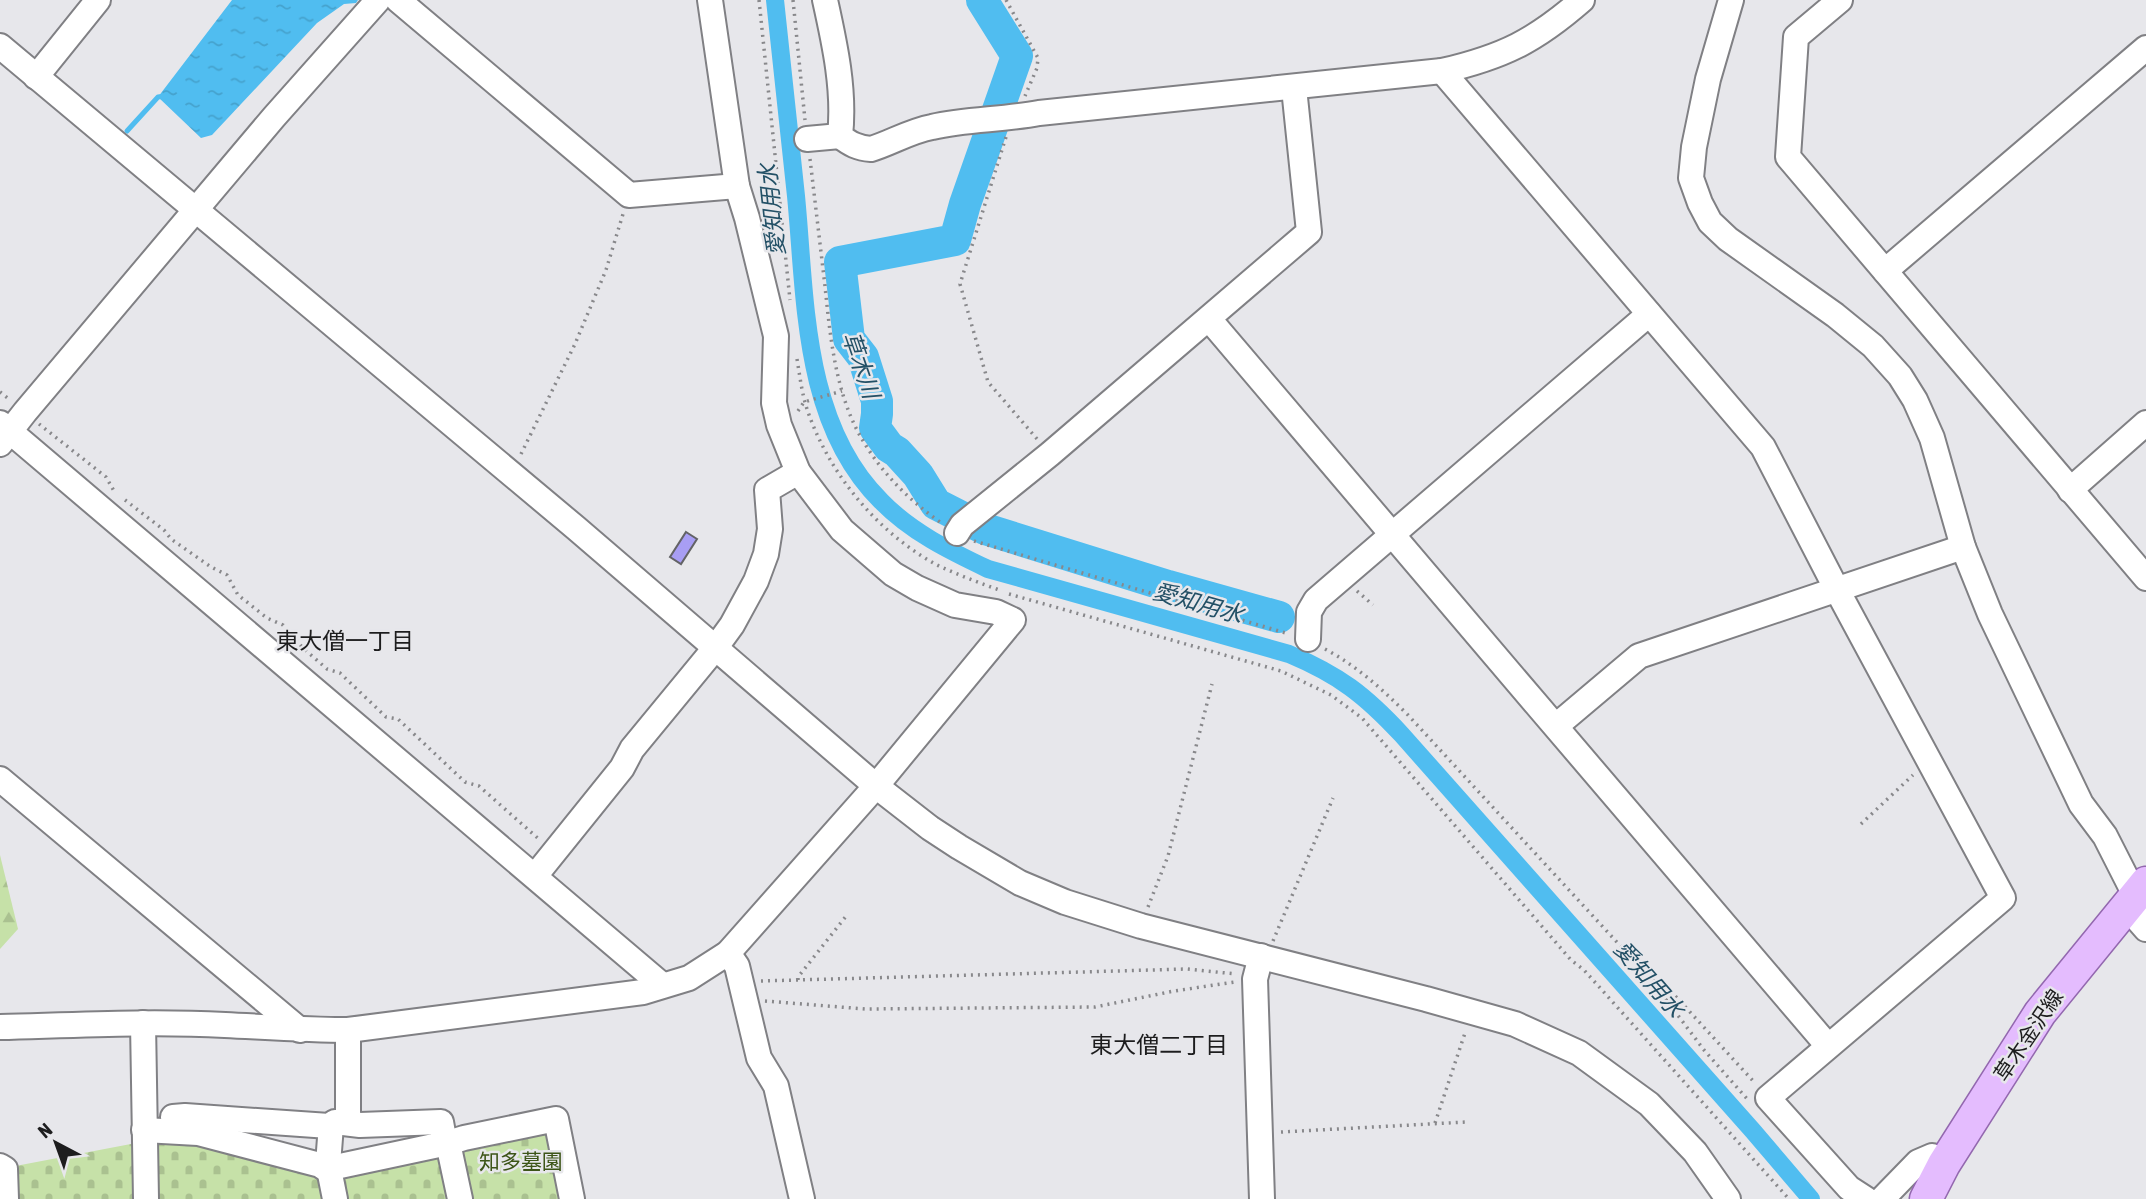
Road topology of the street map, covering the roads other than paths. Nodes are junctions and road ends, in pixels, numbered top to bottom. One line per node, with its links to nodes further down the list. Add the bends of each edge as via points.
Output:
1 (98, 0): 12 (street)
2 (378, 0): 17 (street)
3 (398, 0): 16 (street, via 629,195)
4 (710, 0): 16 (street)
5 (825, 0): 14 (street, via 841,92)
6 (1582, 0): 11 (street, via 1557,22 1513,48)
7 (1731, 0): 27 (street, via 1694,147 1691,178 1700,203 1710,222 1728,239 1835,315 1900,376 1932,438)
8 (1840, 0): 18 (street, via 1796,37 1788,157)
9 (0, 47): 12 (street)
10 (2146, 48): 18 (street)
11 (1442, 71): 13 (street); 19 (street)
12 (36, 77): 17 (street)
13 (1294, 88): 14 (street, via 972,120 929,127 871,149 851,145); 20 (street, via 1310,232)
14 (840, 136): 15 (street)
15 (807, 139)
16 (737, 186): 23 (street, via 776,336 774,403)
17 (196, 209): 22 (street); 31 (street)
18 (1885, 271): 24 (street)
19 (1649, 314): 26 (street); 29 (street, via 1763,447)
20 (1209, 319): 25 (street); 26 (street)
21 (2146, 423): 24 (street)
22 (9, 428): 35 (street)
23 (797, 472): 31 (street, via 767,490 770,529 766,554 756,581); 34 (street, via 842,530 894,574 917,589 1013,620)
24 (2070, 489): 28 (street)
25 (957, 533)
26 (1392, 536): 30 (street, via 1316,600 1309,612); 32 (street)
27 (1963, 547): 29 (street); 36 (street, via 1990,614 2081,803)
28 (2146, 578)
29 (1836, 588): 32 (street, via 1639,656); 45 (street, via 2003,898)
30 (1308, 639)
31 (716, 647): 34 (street); 35 (street)
32 (1556, 726): 45 (street)
33 (0, 779): 43 (street)
34 (876, 786): 38 (street); 39 (street, via 958,847 1020,883)
35 (535, 876): 40 (street)
36 (2141, 889): 37 (street, via 2139,921); 49 (main road, 草木金沢線, via 2040,1013)
37 (2146, 929)
38 (729, 953): 40 (street, via 689,978); 57 (street, via 737,966 759,1058 776,1086)
39 (1257, 968): 58 (street); 59 (street, via 1515,1024 1579,1053 1649,1104 1695,1152)
40 (662, 985): 44 (street, via 643,992)
41 (143, 1023): 42 (street); 43 (street); 46 (street)
42 (0, 1027)
43 (300, 1030): 44 (street)
44 (348, 1030): 47 (street)
45 (1828, 1046): 60 (street, via 1762,1103)
46 (144, 1123): 47 (street, via 185,1116); 51 (street); 53 (street)
47 (340, 1124): 48 (street, via 441,1122); 51 (street)
48 (447, 1144): 51 (street); 55 (street); 56 (street, via 556,1119)
49 (1944, 1164): 61 (street, via 1932,1156 1918,1162); 62 (main road, 草木金沢線)
50 (0, 1166): 52 (street, via 5,1169)
51 (328, 1168): 54 (street)
52 (6, 1199)
53 (146, 1199)
54 (335, 1199)
55 (460, 1199)
56 (572, 1199)
57 (802, 1199)
58 (1262, 1199)
59 (1728, 1199)
60 (1866, 1199)
61 (1882, 1199)
62 (1926, 1199)

